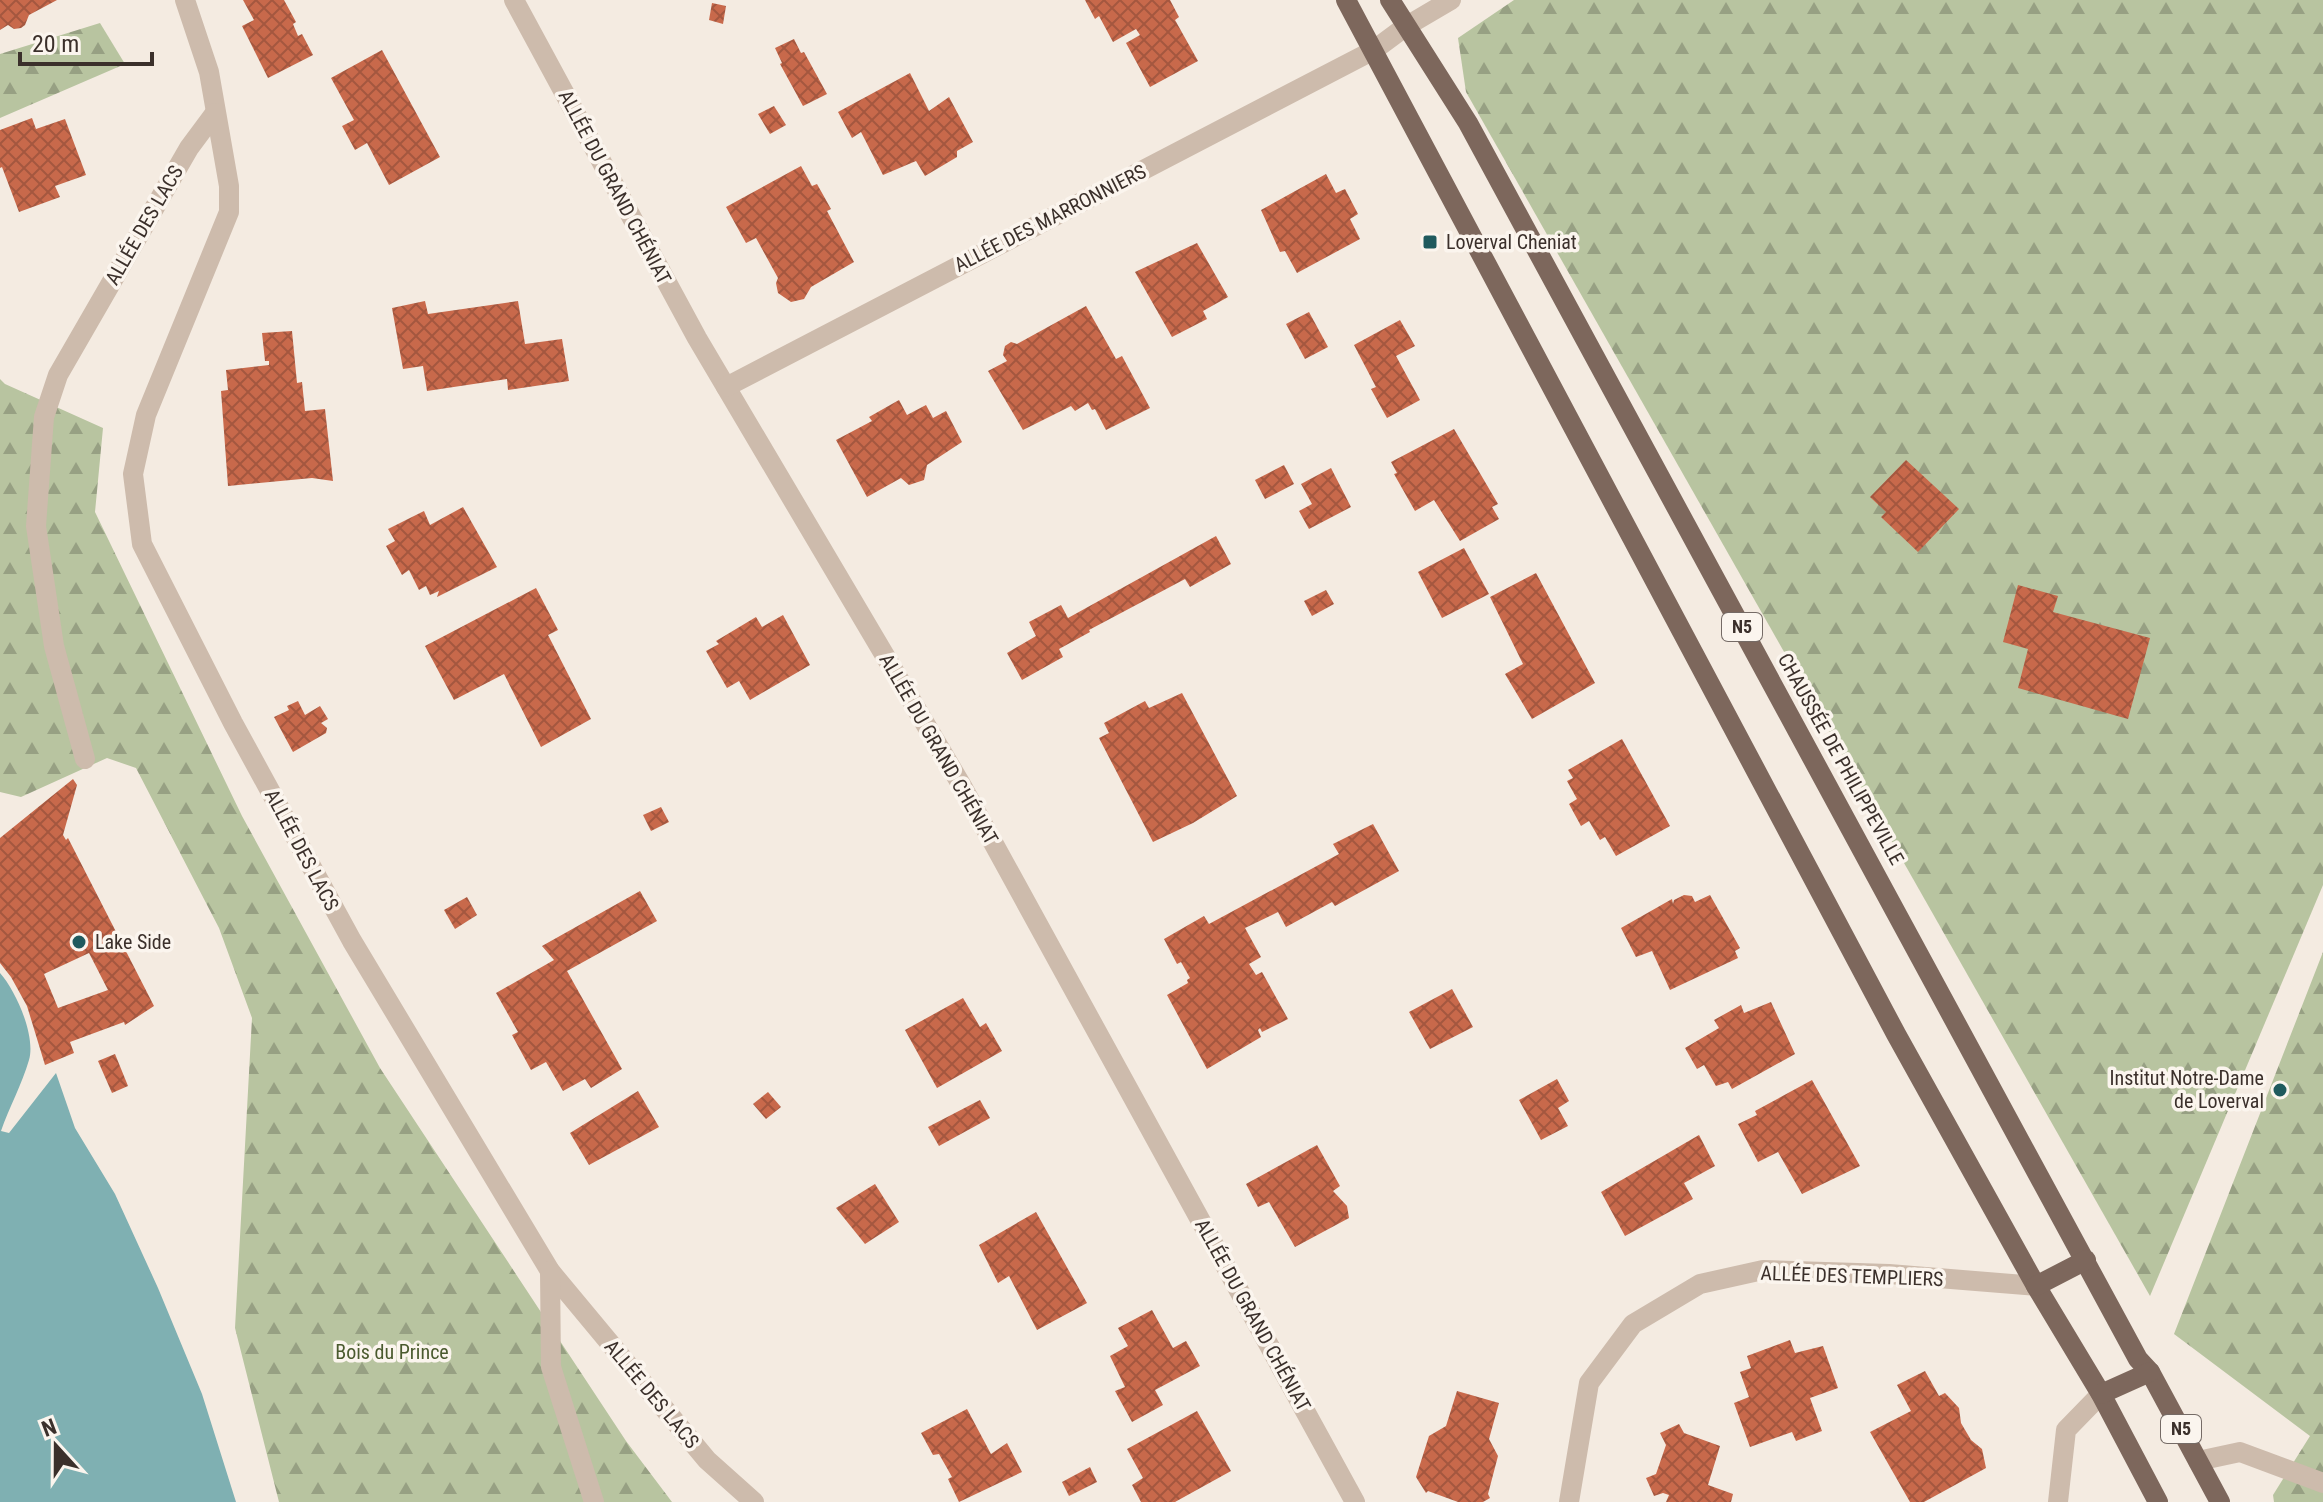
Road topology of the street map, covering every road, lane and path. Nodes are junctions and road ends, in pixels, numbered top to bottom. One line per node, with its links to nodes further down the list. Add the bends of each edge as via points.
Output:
1 (185, 0): 8 (street, ALLÉE DES LACS, via 209,72)
2 (514, 0): 9 (street, ALLÉE DU GRAND CHÉNIAT)
3 (1346, 0): 7 (main road, N5)
4 (1390, 0): 6 (main road, CHAUSSÉE DE PHILIPPEVILLE / N5)
5 (1451, 0): 6 (street, ALLÉE DES MARRONNIERS)
6 (1405, 27): 7 (street, ALLÉE DES MARRONNIERS); 11 (main road, CHAUSSÉE DE PHILIPPEVILLE / N5, via 1468,123)
7 (1374, 50): 9 (street, ALLÉE DES MARRONNIERS); 13 (main road, N5, via 1700,670)
8 (215, 113): 10 (street, ALLÉE DES LACS, via 189,148 58,375 44,417 36,526 54,646); 12 (street, ALLÉE DES LACS, via 229,212 146,415 133,474 142,544 352,941)
9 (726, 387): 20 (street, ALLÉE DU GRAND CHÉNIAT, via 962,786)
10 (85, 759)
11 (2086, 1260): 13 (main road); 14 (main road, CHAUSSÉE DE PHILIPPEVILLE / N5)
12 (550, 1271): 18 (street, via 551,1367); 19 (street, ALLÉE DES LACS, via 707,1460)
13 (2036, 1286): 15 (main road, N5); 21 (street, ALLÉE DES TEMPLIERS, via 1763,1270 1700,1284 1633,1324 1589,1383)
14 (2150, 1372): 15 (main road); 16 (main road, CHAUSSÉE DE PHILIPPEVILLE / N5)
15 (2101, 1394): 22 (street, via 2066,1430); 23 (main road, N5)
16 (2198, 1461): 17 (street, via 2240,1452); 24 (main road, CHAUSSÉE DE PHILIPPEVILLE / N5)
17 (2323, 1483)
18 (594, 1502)
19 (754, 1502)
20 (1355, 1502)
21 (1569, 1502)
22 (2058, 1502)
23 (2158, 1502)
24 (2220, 1502)

